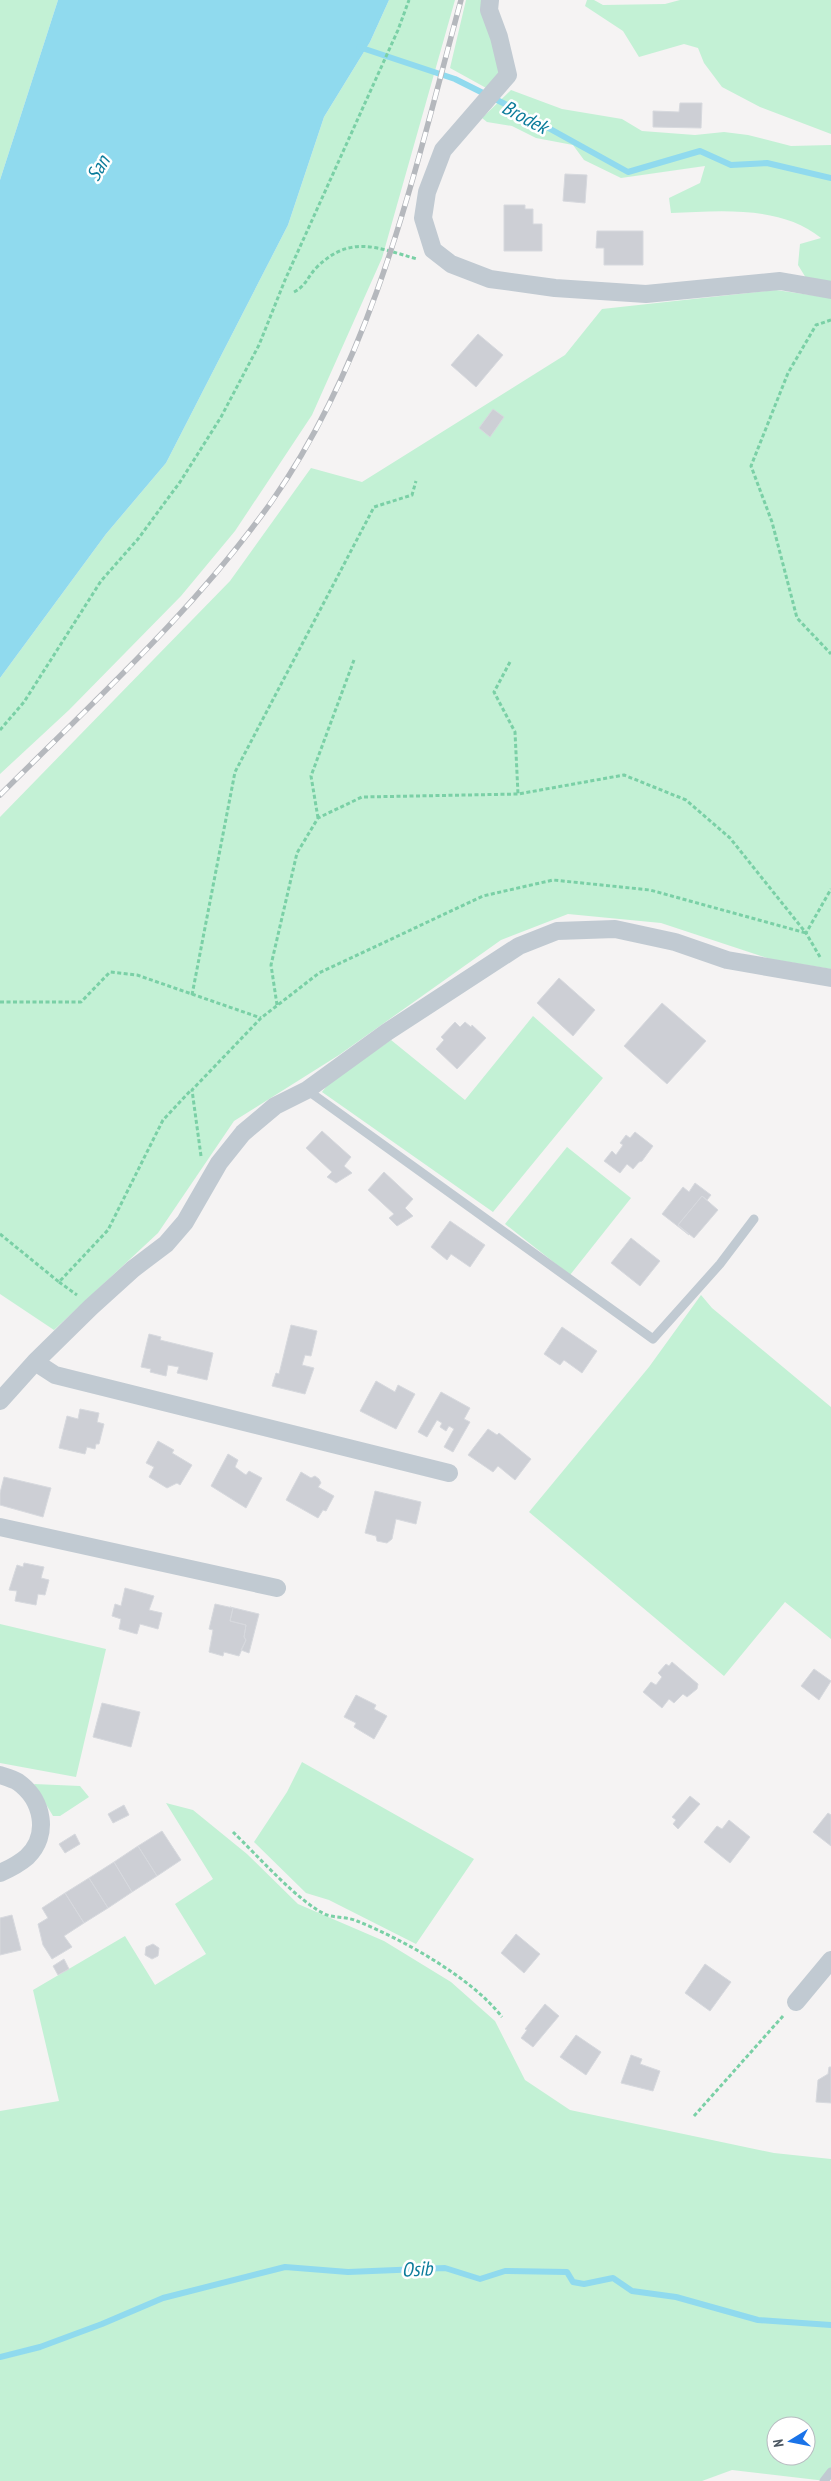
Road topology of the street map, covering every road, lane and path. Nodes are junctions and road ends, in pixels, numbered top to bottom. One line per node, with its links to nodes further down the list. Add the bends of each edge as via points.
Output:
1 (409, 0): 11 (path, via 259,345 221,418 180,482 138,539 101,581 24,702)
2 (490, 0): 3 (street, via 489,10 508,75 443,150 426,192 423,218 433,250)
3 (442, 257): 4 (street, via 451,264 490,279 555,288 646,294 780,280); 5 (path, via 421,260 377,247 347,248 316,268 302,288)
4 (831, 290)
5 (294, 292)
6 (831, 320): 8 (path, via 816,325 788,373 751,466 772,522 797,618)
7 (416, 481): 17 (path, via 412,495 374,507 235,772)
8 (831, 654)
9 (354, 660): 13 (path, via 310,776)
10 (510, 662): 12 (path, via 494,692 515,732)
11 (0, 730)
12 (518, 794): 13 (path, via 362,797); 15 (path, via 624,775 686,800 730,838)
13 (318, 818): 19 (path, via 297,853 271,965)
14 (831, 890): 15 (path)
15 (806, 933): 16 (path)
16 (827, 970): 21 (street, via 728,960 675,942 615,928 556,931 496,959)
17 (192, 995): 18 (path, via 137,975 110,972 81,1002); 20 (path, via 261,1018)
18 (0, 1002)
19 (277, 1006)
20 (192, 1090): 22 (path); 24 (path, via 163,1120 108,1230 59,1282)
21 (307, 1090): 23 (lane, via 653,1339 720,1264); 25 (street, via 275,1106 243,1133 219,1163 185,1222 166,1244 133,1268)
22 (201, 1159)
23 (754, 1218)
24 (0, 1234)
25 (35, 1362): 26 (street); 27 (street, via 55,1375)
26 (0, 1401)
27 (449, 1473)
28 (0, 1527): 29 (street)
29 (277, 1588)
30 (0, 1775): 32 (street, via 17,1781 34,1796 41,1817 40,1837 28,1856)
31 (233, 1832): 35 (path, via 305,1901 327,1915 356,1920 419,1952 474,1987)
32 (0, 1873)
33 (831, 1960): 34 (street)
34 (796, 2002): 36 (path)
35 (502, 2018)
36 (694, 2116)
37 (831, 2472): 38 (lane)
38 (824, 2481)

